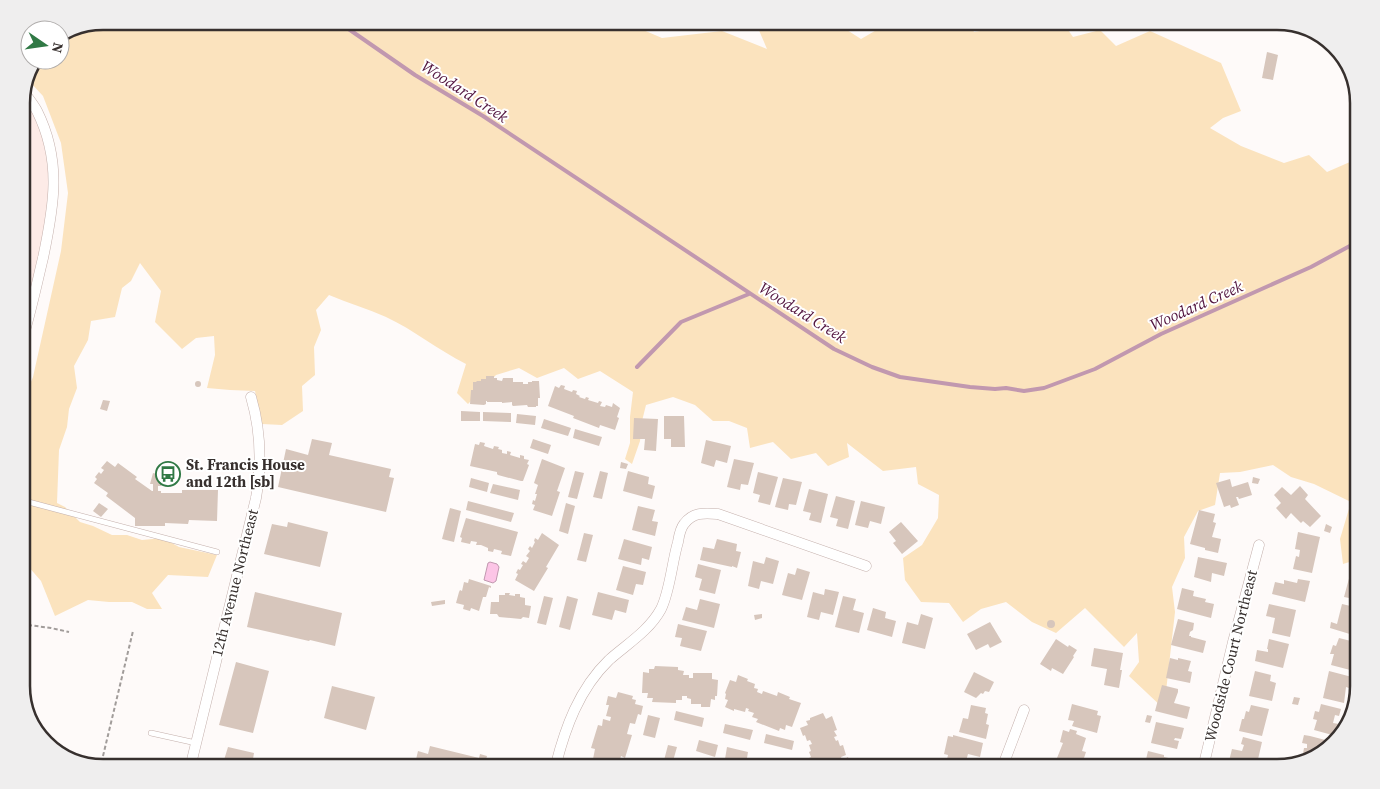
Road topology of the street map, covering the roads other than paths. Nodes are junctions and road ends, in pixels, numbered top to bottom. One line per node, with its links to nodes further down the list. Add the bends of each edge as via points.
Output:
1 (30, 100): 2 (street, via 48,140 54,190)
2 (30, 316)
3 (251, 397): 10 (street, 12th Avenue Northeast, via 260,445 256,498)
4 (30, 502): 6 (lane)
5 (1259, 545): 14 (street, Woodside Court Northeast)
6 (217, 552)
7 (866, 566): 12 (street, via 718,514 693,515 682,526 661,609 648,626 592,678 568,723)
8 (1024, 710): 13 (street)
9 (151, 733): 10 (lane)
10 (196, 743): 11 (street, 12th Avenue Northeast)
11 (192, 759)
12 (558, 759)
13 (1005, 759)
14 (1205, 759)

